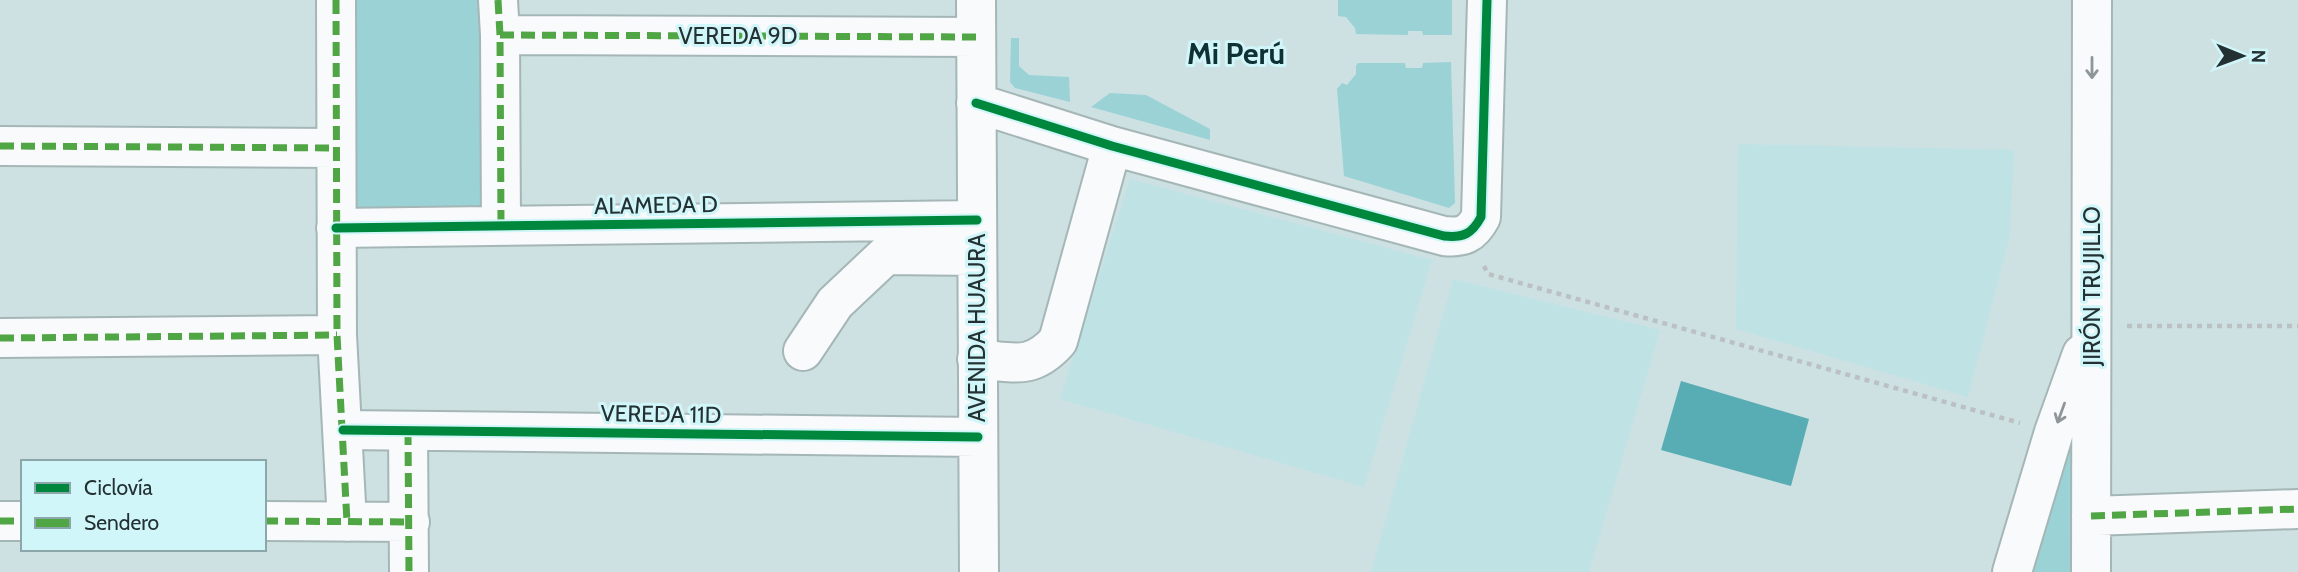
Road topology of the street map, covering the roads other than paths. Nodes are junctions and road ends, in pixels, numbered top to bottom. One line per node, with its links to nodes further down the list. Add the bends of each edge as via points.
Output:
1 (337, 0): 10 (street)
2 (976, 0): 6 (street, AVENIDA HUAURA)
3 (1487, 0): 9 (street, via 1481,217 1468,234 1444,236)
4 (2092, 0): 14 (street, JIRÓN TRUJILLO, one-way to 14)
5 (499, 17): 6 (street, VEREDA 9D); 11 (street)
6 (976, 37): 7 (street, AVENIDA HUAURA)
7 (976, 103): 9 (street); 13 (street, AVENIDA HUAURA)
8 (0, 146): 10 (street)
9 (1112, 146): 18 (street, via 1058,341 1047,353 1023,363)
10 (336, 148): 12 (street)
11 (501, 226): 12 (street, ALAMEDA D); 13 (street, ALAMEDA D)
12 (336, 228): 15 (street)
13 (977, 238): 17 (street, via 886,254 835,303); 18 (street, AVENIDA HUAURA)
14 (2092, 326): 23 (street, JIRÓN TRUJILLO); 31 (street, one-way to 31)
15 (337, 335): 16 (street); 19 (street)
16 (0, 338)
17 (803, 351)
18 (978, 359): 21 (street, AVENIDA HUAURA)
19 (343, 430): 20 (street, VEREDA 11D); 27 (street)
20 (408, 431): 21 (street, VEREDA 11D); 28 (street)
21 (978, 437): 30 (street, AVENIDA HUAURA)
22 (2298, 509): 23 (street)
23 (2091, 516): 32 (street, JIRÓN TRUJILLO)
24 (0, 521): 25 (street)
25 (21, 521)
26 (266, 522): 27 (street)
27 (347, 522): 28 (street)
28 (410, 522): 29 (street)
29 (409, 572)
30 (979, 572)
31 (2012, 572)
32 (2091, 572)

